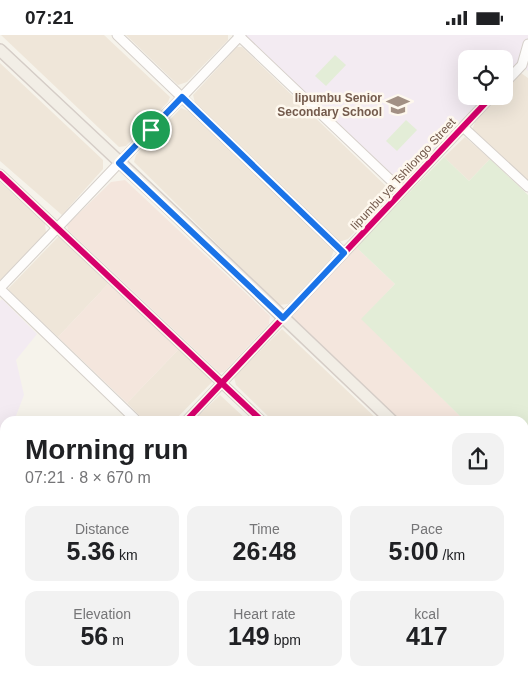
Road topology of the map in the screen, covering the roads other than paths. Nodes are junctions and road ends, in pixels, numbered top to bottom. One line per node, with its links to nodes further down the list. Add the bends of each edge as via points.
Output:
1 (117, 35): 7 (street)
2 (239, 35): 7 (street); 13 (street)
3 (528, 44): 5 (street)
4 (0, 51): 10 (main road)
5 (525, 68): 6 (street)
6 (513, 77)
7 (182, 97): 10 (street); 15 (street)
8 (484, 105): 9 (street, Iipumbu ya Tshilongo Street)
9 (463, 127): 12 (street); 13 (street, Iipumbu ya Tshilongo Street)
10 (119, 163): 14 (street); 17 (main road)
11 (0, 174): 14 (street)
12 (528, 187)
13 (402, 191): 15 (street, Iipumbu ya Tshilongo Street)
14 (58, 227): 16 (street); 18 (street)
15 (344, 253): 17 (street, Iipumbu ya Tshilongo Street)
16 (0, 288): 19 (street)
17 (283, 318): 18 (street, Iipumbu ya Tshilongo Street); 22 (main road)
18 (222, 383): 20 (street, Iipumbu ya Tshilongo Street); 21 (street)
19 (132, 416)
20 (191, 416)
21 (257, 416)
22 (387, 416)

